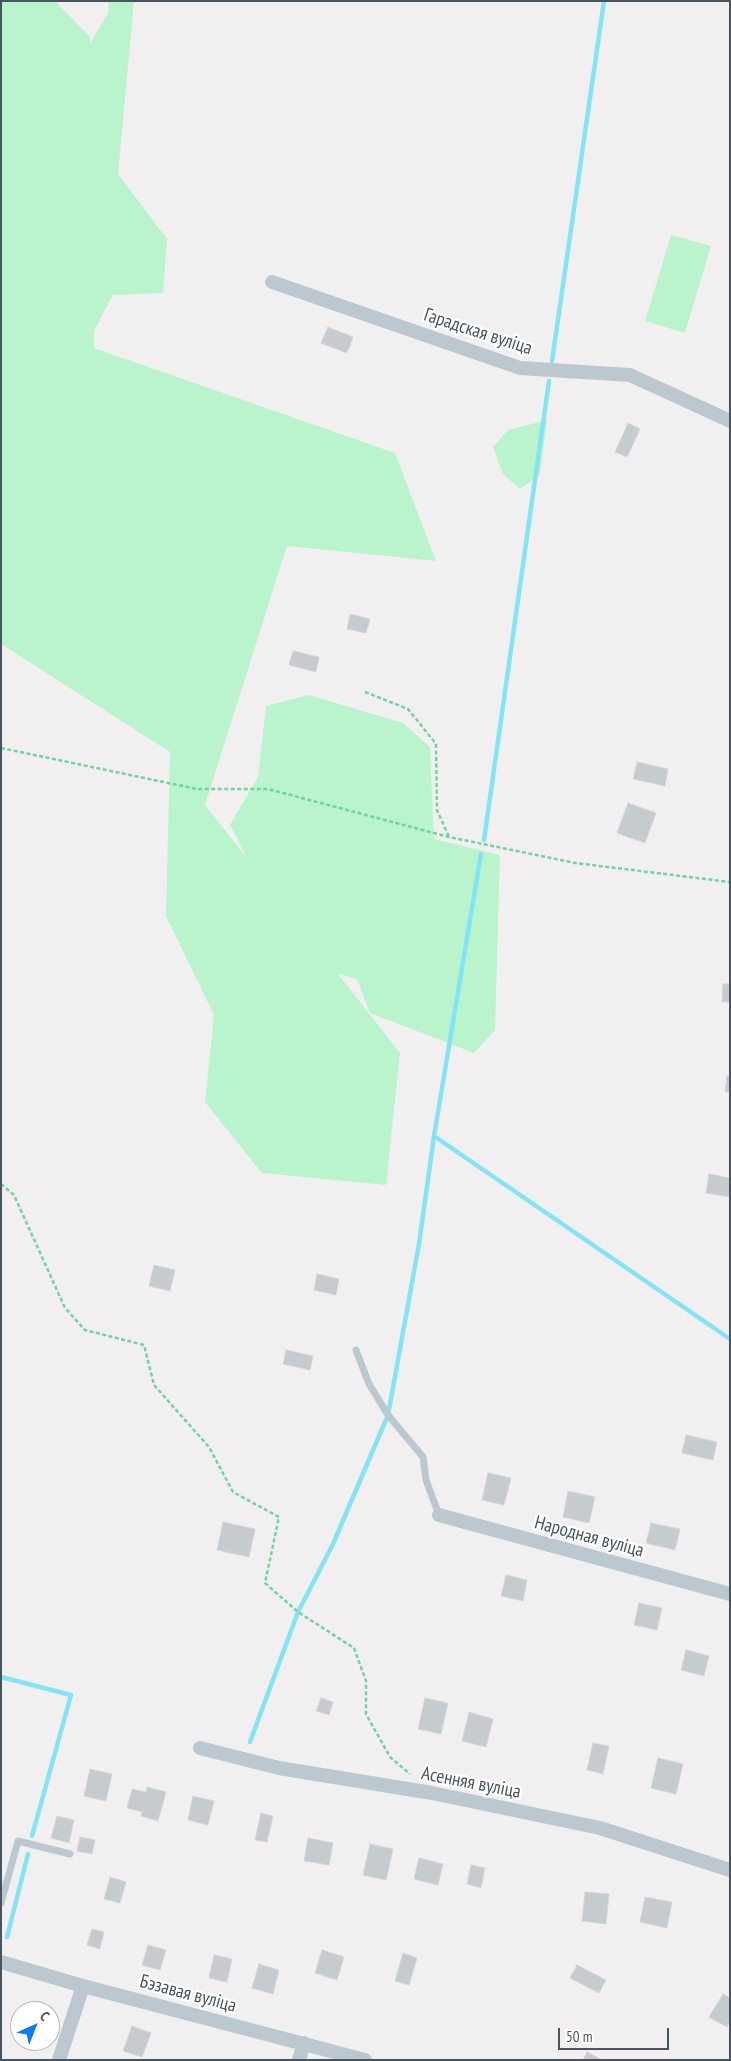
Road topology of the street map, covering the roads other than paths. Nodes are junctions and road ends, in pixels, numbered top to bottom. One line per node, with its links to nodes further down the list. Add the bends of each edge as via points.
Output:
1 (272, 282): 2 (street, Гарадская вуліца, via 520,368 630,375)
2 (730, 421)
3 (356, 1350): 4 (lane, via 369,1384 388,1415 423,1457 426,1480)
4 (439, 1515): 5 (street, Народная вуліца)
5 (730, 1594)
6 (200, 1748): 8 (street, Асенняя вуліца, via 279,1768 432,1793 600,1828)
7 (70, 1854): 9 (lane, via 18,1841)
8 (730, 1870)
9 (1, 1903)
10 (1, 1962): 11 (street, Бэзавая вуліца)
11 (83, 1986): 12 (street, Бэзавая вуліца); 13 (street)
12 (304, 2043): 14 (street); 15 (street, Бэзавая вуліца)
13 (59, 2060)
14 (299, 2060)
15 (365, 2060)

